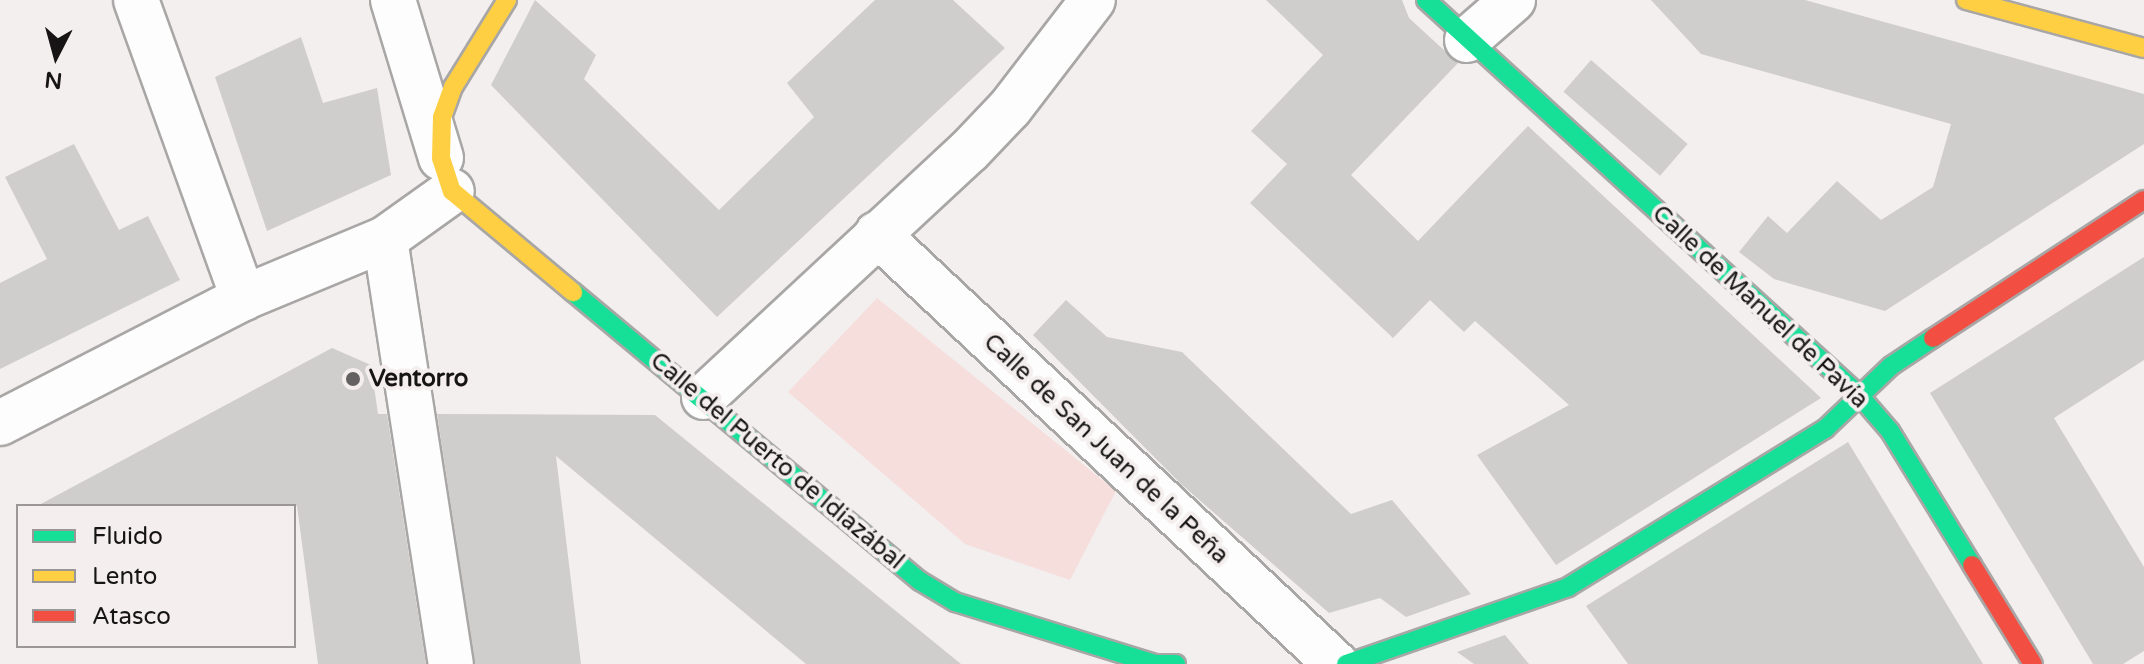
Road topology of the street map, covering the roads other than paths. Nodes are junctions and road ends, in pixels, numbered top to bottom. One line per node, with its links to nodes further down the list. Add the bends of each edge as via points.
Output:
1 (136, 0): 14 (street)
2 (393, 0): 10 (street)
3 (507, 0): 10 (street, via 453,87 442,117)
4 (1093, 0): 12 (street, via 1010,108)
5 (1426, 0): 8 (street, Calle de Manuel de Pavía)
6 (1513, 0): 8 (street)
7 (1966, 0): 9 (street)
8 (1467, 40): 15 (street, Calle de Manuel de Pavía)
9 (2144, 48)
10 (447, 174): 13 (street); 16 (street, Calle del Puerto de Idiazábal)
11 (2144, 200): 15 (street, via 1891,366)
12 (877, 234): 16 (street); 21 (street, Calle de San Juan de la Peña)
13 (385, 239): 14 (street); 18 (street)
14 (243, 298): 17 (street)
15 (1858, 394): 22 (street, via 1825,429 1568,587); 23 (street, Calle de Manuel de Pavía, via 1890,431)
16 (704, 397): 19 (street, Calle del Puerto de Idiazábal, via 920,581 955,602)
17 (0, 423)
18 (451, 664)
19 (1155, 664): 20 (street, Calle del Puerto de Idiazábal)
20 (1176, 664)
21 (1336, 664)
22 (1346, 664)
23 (2033, 664)

